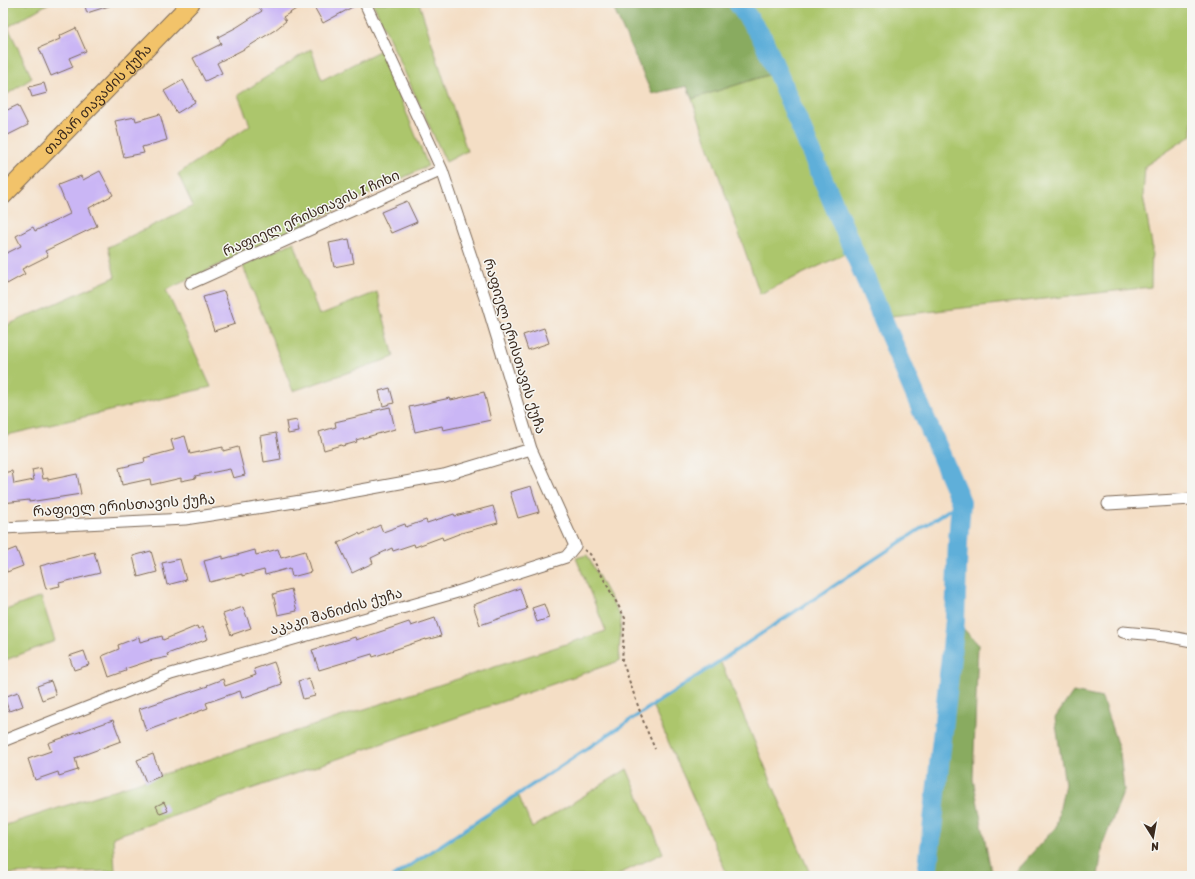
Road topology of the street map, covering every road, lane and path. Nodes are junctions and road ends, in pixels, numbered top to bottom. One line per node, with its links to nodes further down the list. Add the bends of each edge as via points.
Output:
1 (191, 3): 4 (highway, თამარ თავაძის ქუჩა)
2 (364, 3): 3 (street, რაფიელ ერისთავის ქუჩა)
3 (442, 170): 5 (street, რაფიელ ერისთავის I ჩიხი); 6 (street, რაფიელ ერისთავის ქუჩა, via 487,304)
4 (3, 196)
5 (191, 283)
6 (531, 449): 9 (street, რაფიელ ერისთავის ქუჩა, via 444,475 186,519); 10 (street)
7 (1192, 499): 8 (street)
8 (1108, 504)
9 (3, 528)
10 (576, 546): 13 (street, აკაკი შანიძის ქუჩა, via 566,557 462,590 171,674); 14 (path, via 590,554 625,618 622,660)
11 (1123, 632): 12 (street, via 1166,636)
12 (1192, 642)
13 (3, 741)
14 (655, 749)

